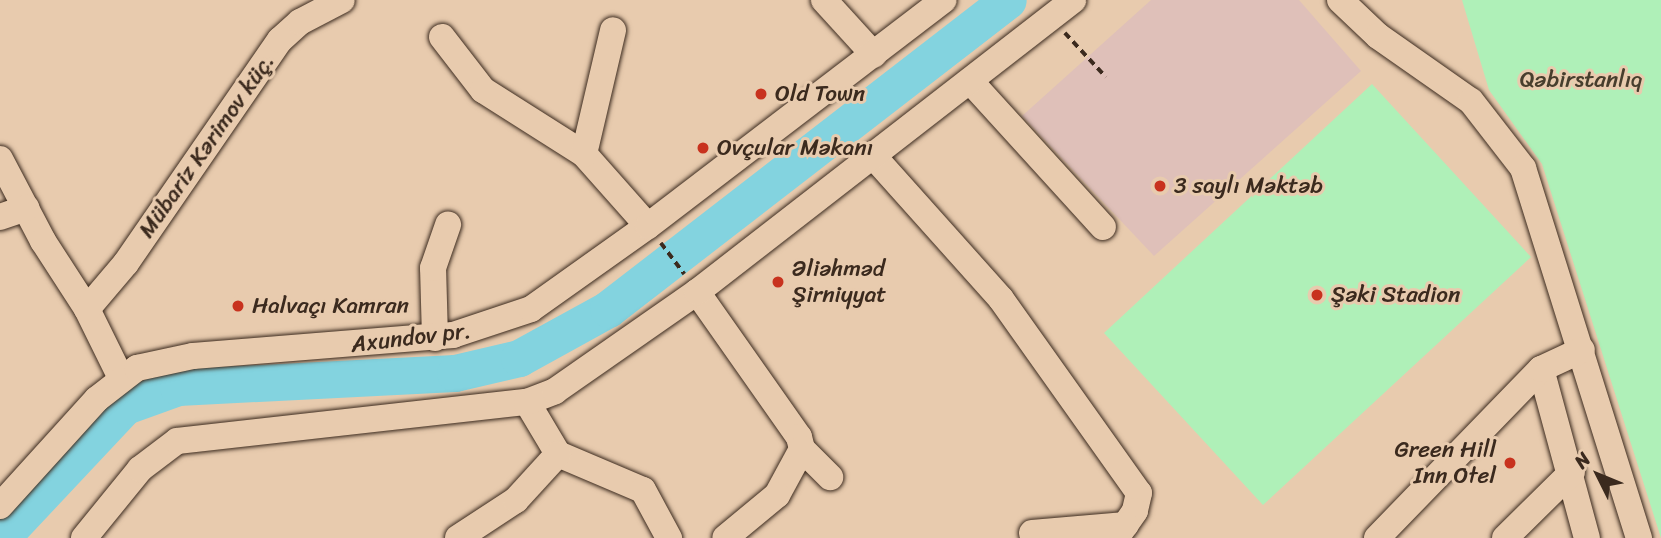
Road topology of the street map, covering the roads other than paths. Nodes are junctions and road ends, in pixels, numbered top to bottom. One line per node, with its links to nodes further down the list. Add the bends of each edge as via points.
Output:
1 (342, 0): 19 (street, Mübariz Kərimov küç., via 300,22 280,40 120,272)
2 (824, 0): 8 (street)
3 (944, 0): 8 (street, Axundov pr.)
4 (1073, 0): 9 (street)
5 (1340, 0): 21 (street, via 1378,36 1471,101 1498,130 1523,167)
6 (613, 30): 10 (street)
7 (442, 37): 10 (street, via 498,103)
8 (874, 55): 17 (street, Axundov pr.)
9 (971, 82): 11 (street); 16 (street)
10 (584, 154): 17 (street)
11 (874, 158): 18 (street); 30 (street, via 1002,299 1139,493 1140,502)
12 (0, 159): 13 (street)
13 (26, 208): 14 (street); 19 (street)
14 (0, 217)
15 (448, 225): 20 (street, via 433,268)
16 (1103, 227)
17 (652, 232): 20 (street, Axundov pr., via 531,309 480,330)
18 (693, 286): 24 (street, via 575,379); 25 (street, via 799,437)
19 (87, 309): 23 (street)
20 (435, 338): 23 (street, Axundov pr., via 193,356 152,363)
21 (1582, 351): 22 (street); 39 (street)
22 (1541, 369): 27 (street); 36 (street)
23 (121, 378): 29 (street, Axundov pr.)
24 (527, 402): 26 (street); 32 (street, via 177,441 140,469)
25 (802, 450): 28 (street); 35 (street, via 777,495)
26 (558, 454): 33 (street, via 516,500); 34 (street, via 643,491)
27 (1572, 472): 37 (street); 38 (street)
28 (830, 477)
29 (0, 506)
30 (1121, 531): 31 (street)
31 (1032, 533)
32 (84, 538)
33 (458, 538)
34 (669, 538)
35 (725, 538)
36 (1377, 538)
37 (1505, 538)
38 (1587, 538)
39 (1639, 538)

